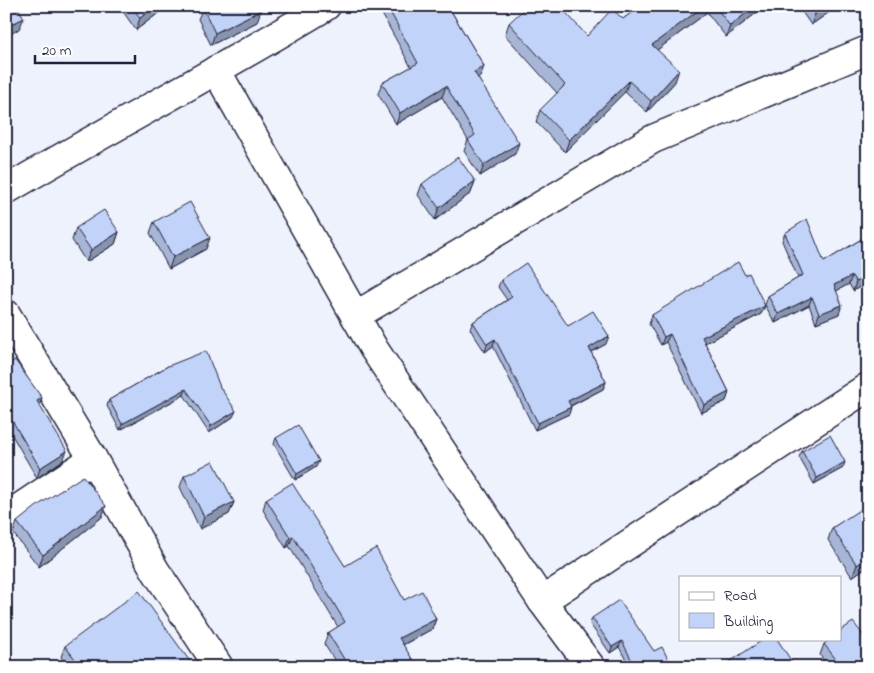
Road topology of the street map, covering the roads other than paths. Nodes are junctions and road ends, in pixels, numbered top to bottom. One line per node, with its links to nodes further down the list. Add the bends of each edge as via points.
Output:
1 (326, 6): 3 (street)
2 (868, 50): 6 (street, via 653,138)
3 (216, 70): 4 (street); 6 (street)
4 (6, 190)
5 (6, 314): 8 (street)
6 (355, 316): 10 (street)
7 (868, 387): 10 (street)
8 (93, 460): 9 (street); 11 (street, via 156,570)
9 (6, 517)
10 (542, 601): 12 (street)
11 (219, 667)
12 (591, 667)

